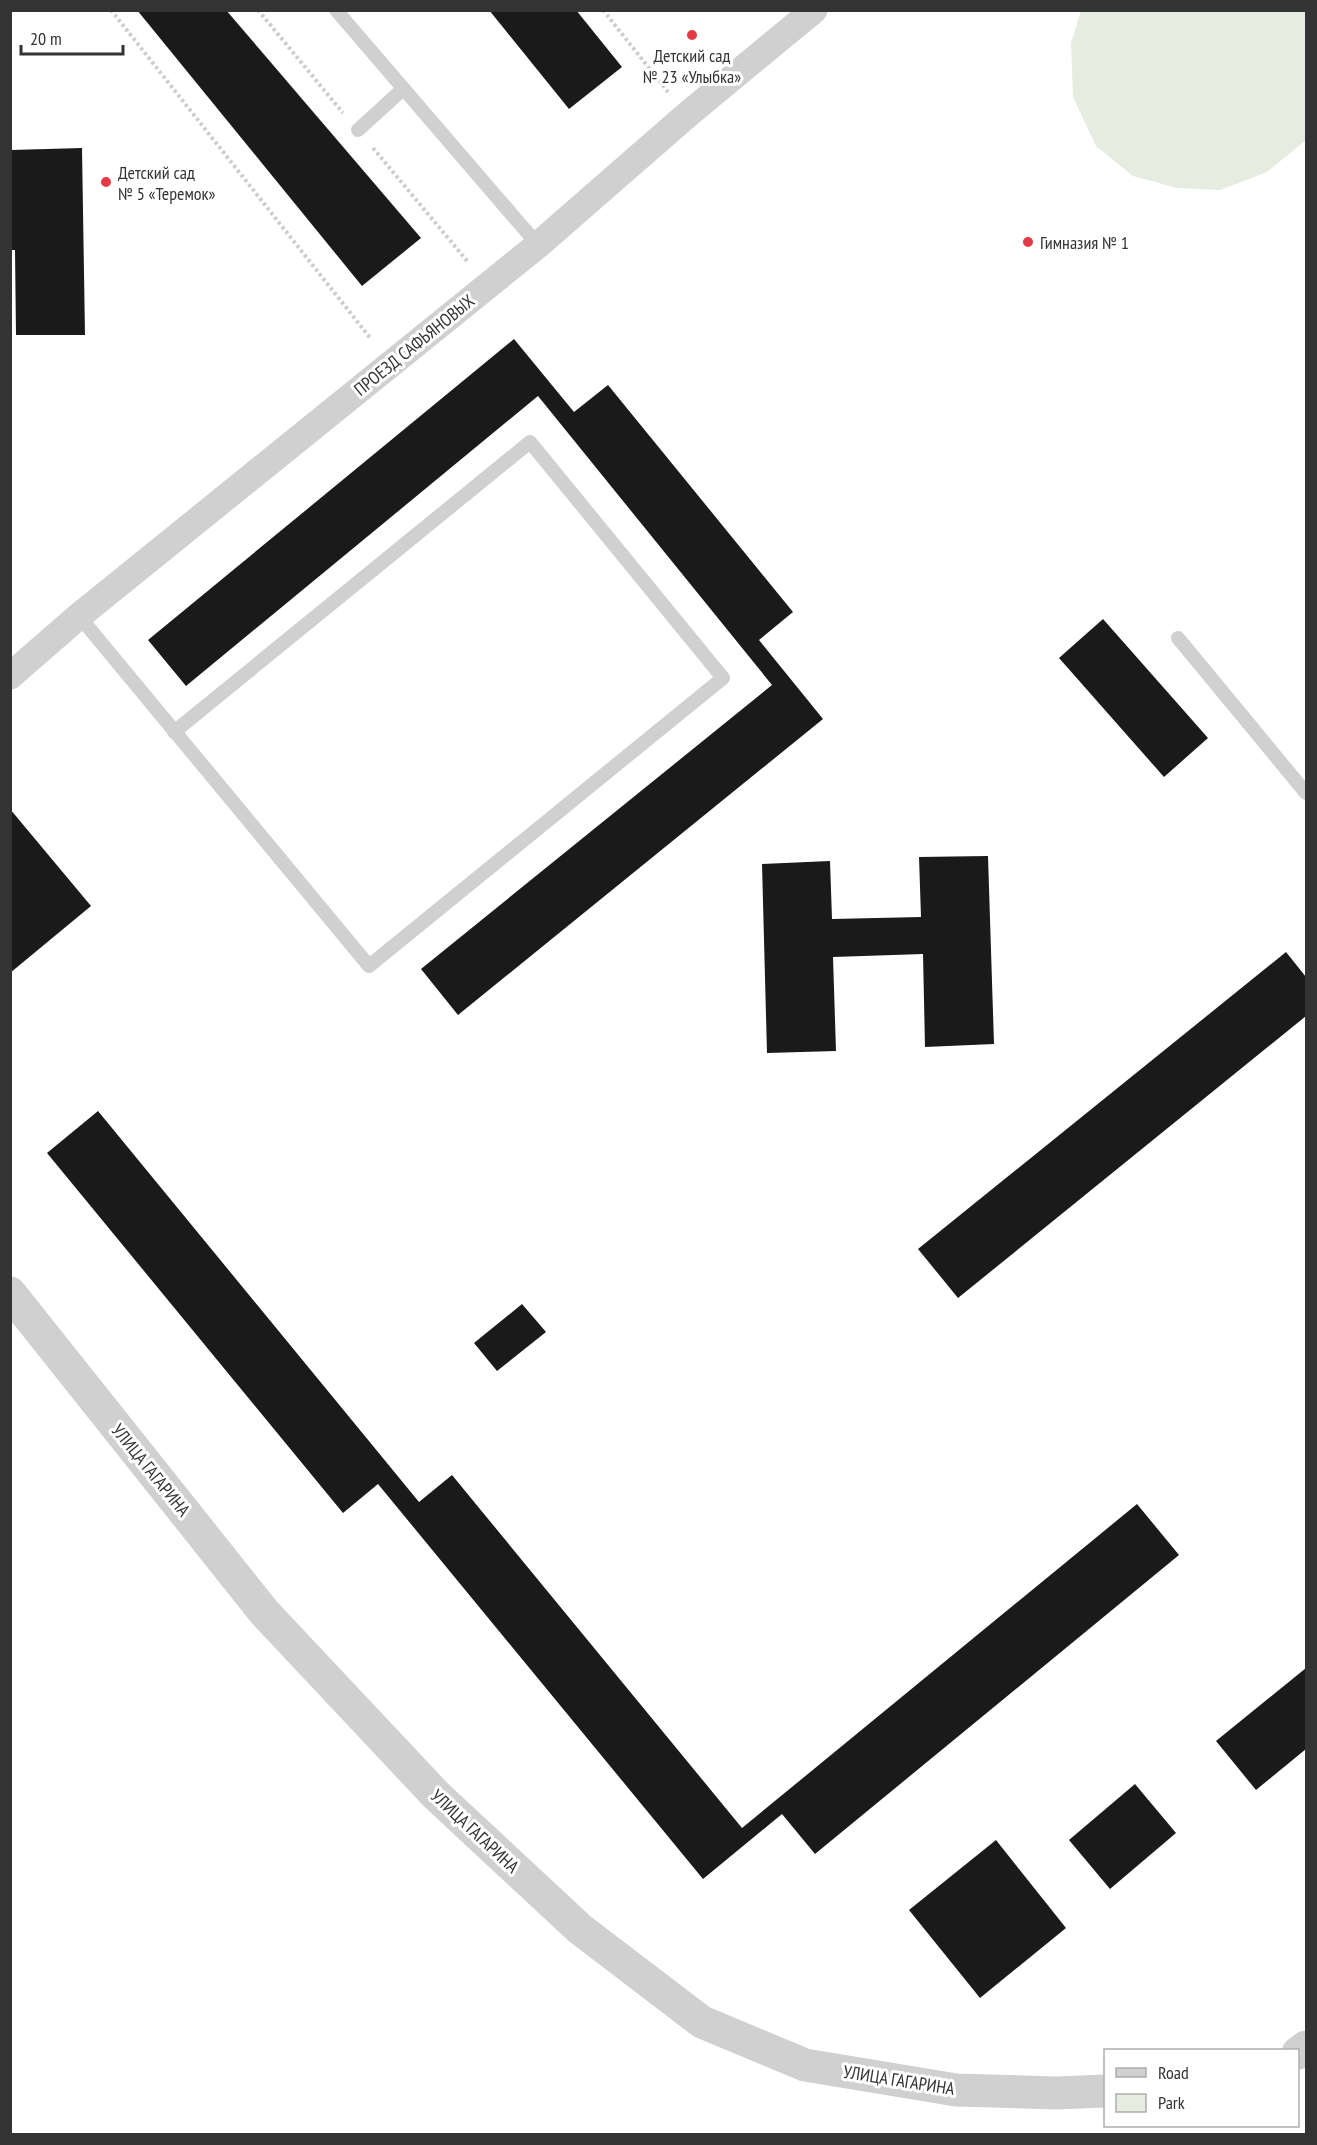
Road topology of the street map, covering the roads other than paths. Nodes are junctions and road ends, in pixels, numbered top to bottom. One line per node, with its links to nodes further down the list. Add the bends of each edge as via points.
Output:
1 (336, 10): 3 (lane)
2 (814, 10): 5 (street, ПРОЕЗД САФЬЯНОВЫХ)
3 (403, 89): 4 (lane); 5 (lane)
4 (358, 130)
5 (538, 245): 6 (street, ПРОЕЗД САФЬЯНОВЫХ)
6 (79, 616): 8 (street, ПРОЕЗД САФЬЯНОВЫХ); 9 (lane)
7 (1179, 638): 10 (lane)
8 (10, 676)
9 (174, 732): 9 (lane, via 369,966 723,678 530,442)
10 (1306, 793)
11 (10, 1293): 12 (street, УЛИЦА ГАГАРИНА, via 264,1612 427,1787 580,1929 702,2022 806,2065 956,2090)
12 (1104, 2091)

